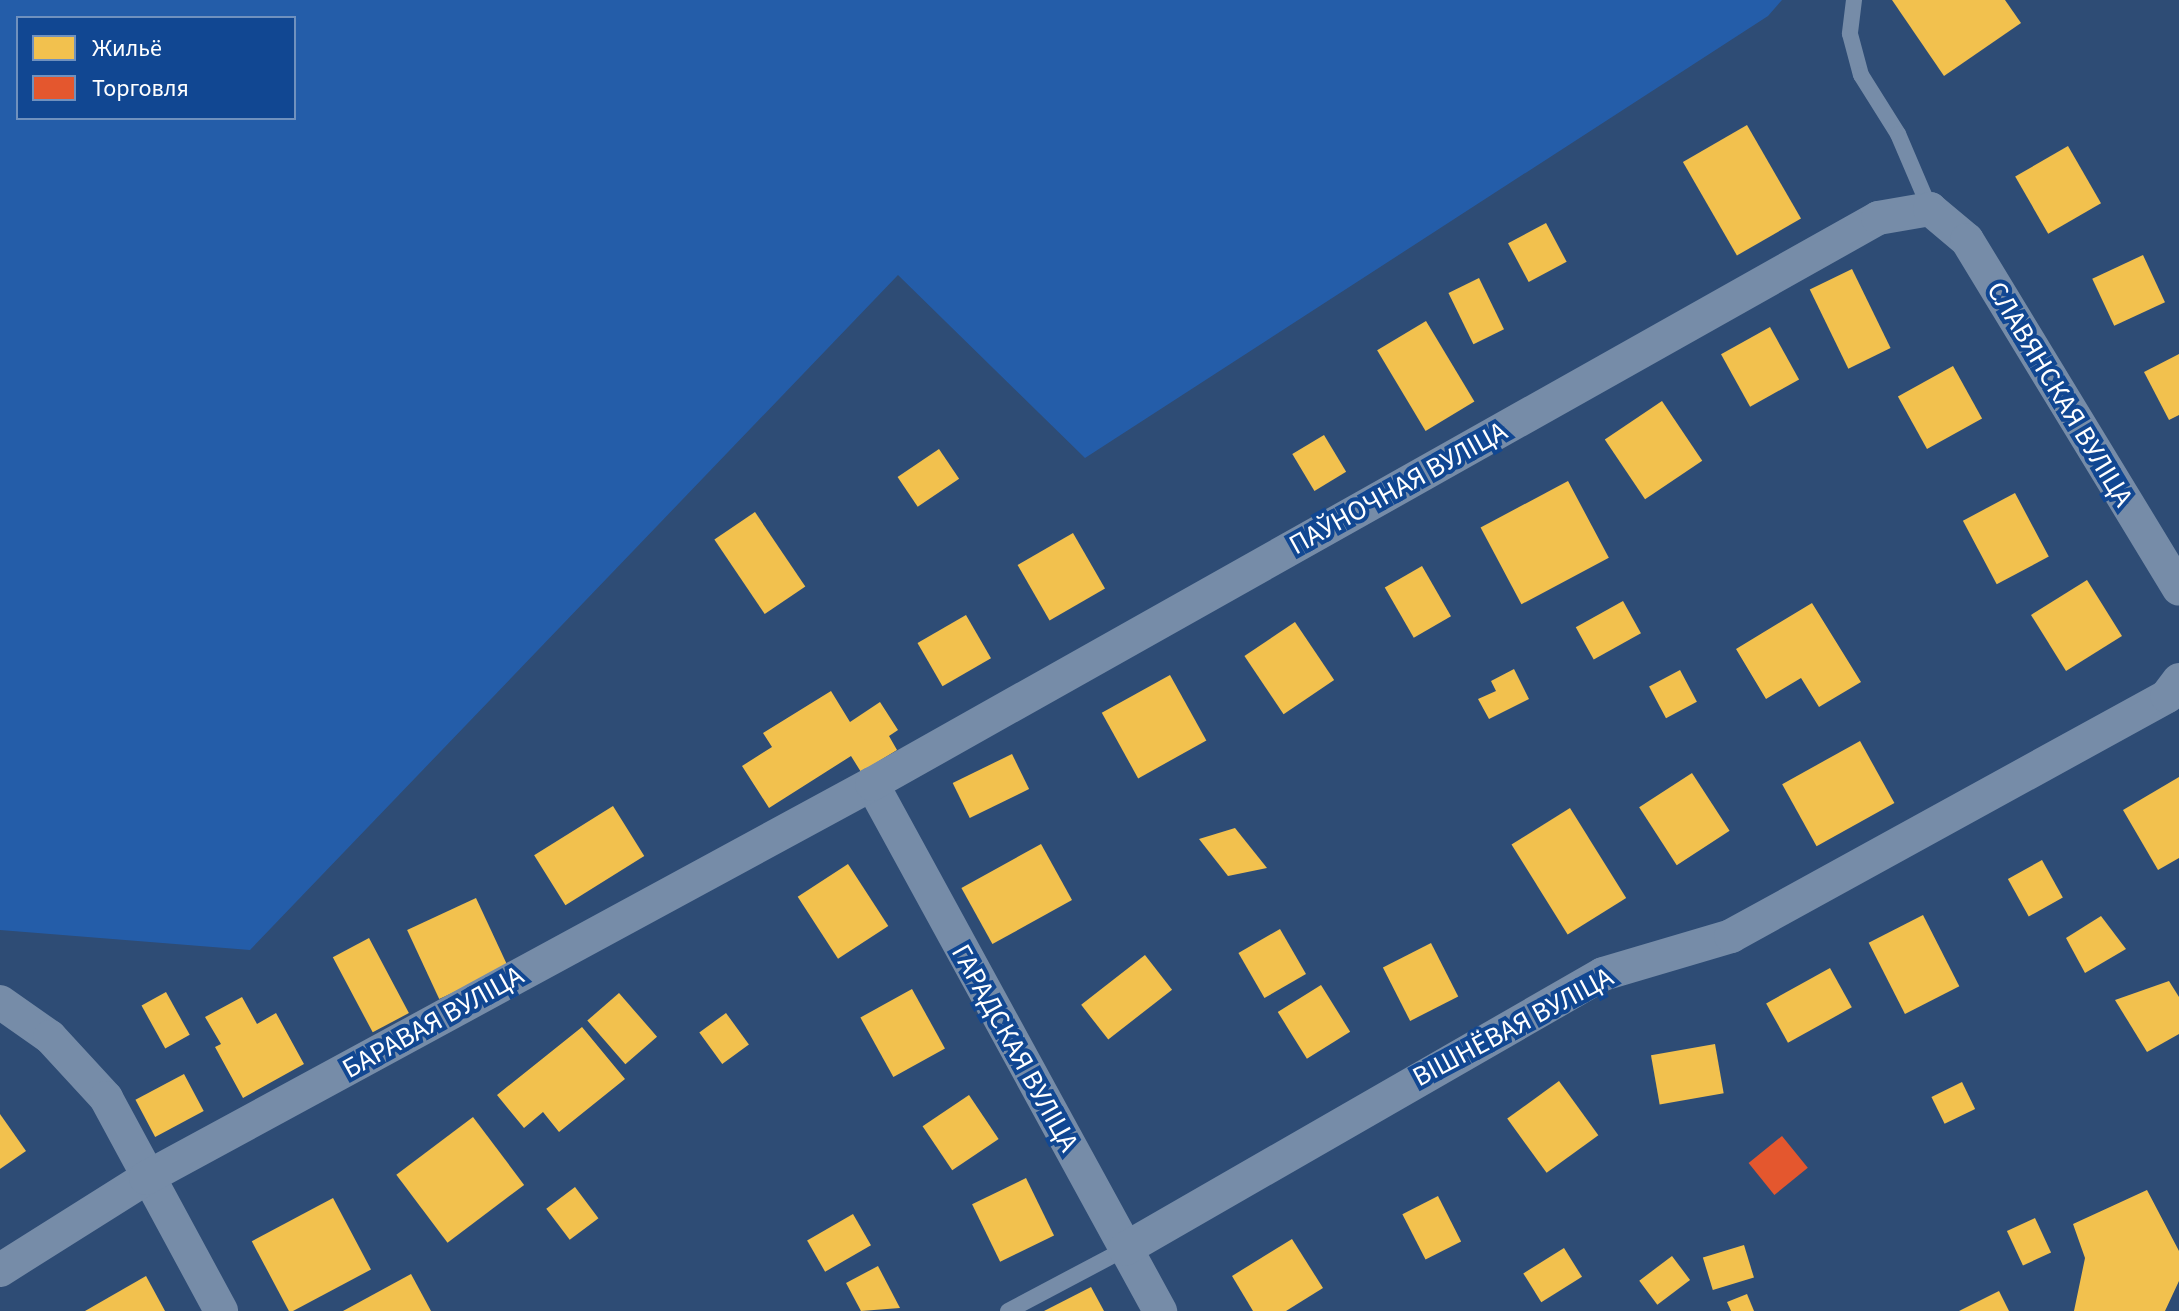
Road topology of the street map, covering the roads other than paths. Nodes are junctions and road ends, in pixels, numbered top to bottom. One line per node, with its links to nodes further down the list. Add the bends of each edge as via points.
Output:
1 (1854, 0): 2 (lane, via 1850,34 1861,75 1898,134)
2 (1930, 209): 3 (street, СЛАВЯНСКАЯ ВУЛІЦА, via 1967,240); 5 (street, ПАЎНОЧНАЯ ВУЛІЦА, via 1878,218)
3 (2179, 589)
4 (2175, 693): 8 (street, ВІШНЁВАЯ ВУЛІЦА, via 1731,936 1603,974)
5 (872, 784): 7 (street, БАРАВАЯ ВУЛІЦА); 8 (street, ГАРАДСКАЯ ВУЛІЦА)
6 (0, 1002): 7 (street, via 50,1037 106,1098)
7 (146, 1178): 9 (street, БАРАВАЯ ВУЛІЦА); 10 (street)
8 (1125, 1249): 11 (lane); 12 (street, ГАРАДСКАЯ ВУЛІЦА)
9 (0, 1270)
10 (221, 1311)
11 (1008, 1311)
12 (1160, 1311)

